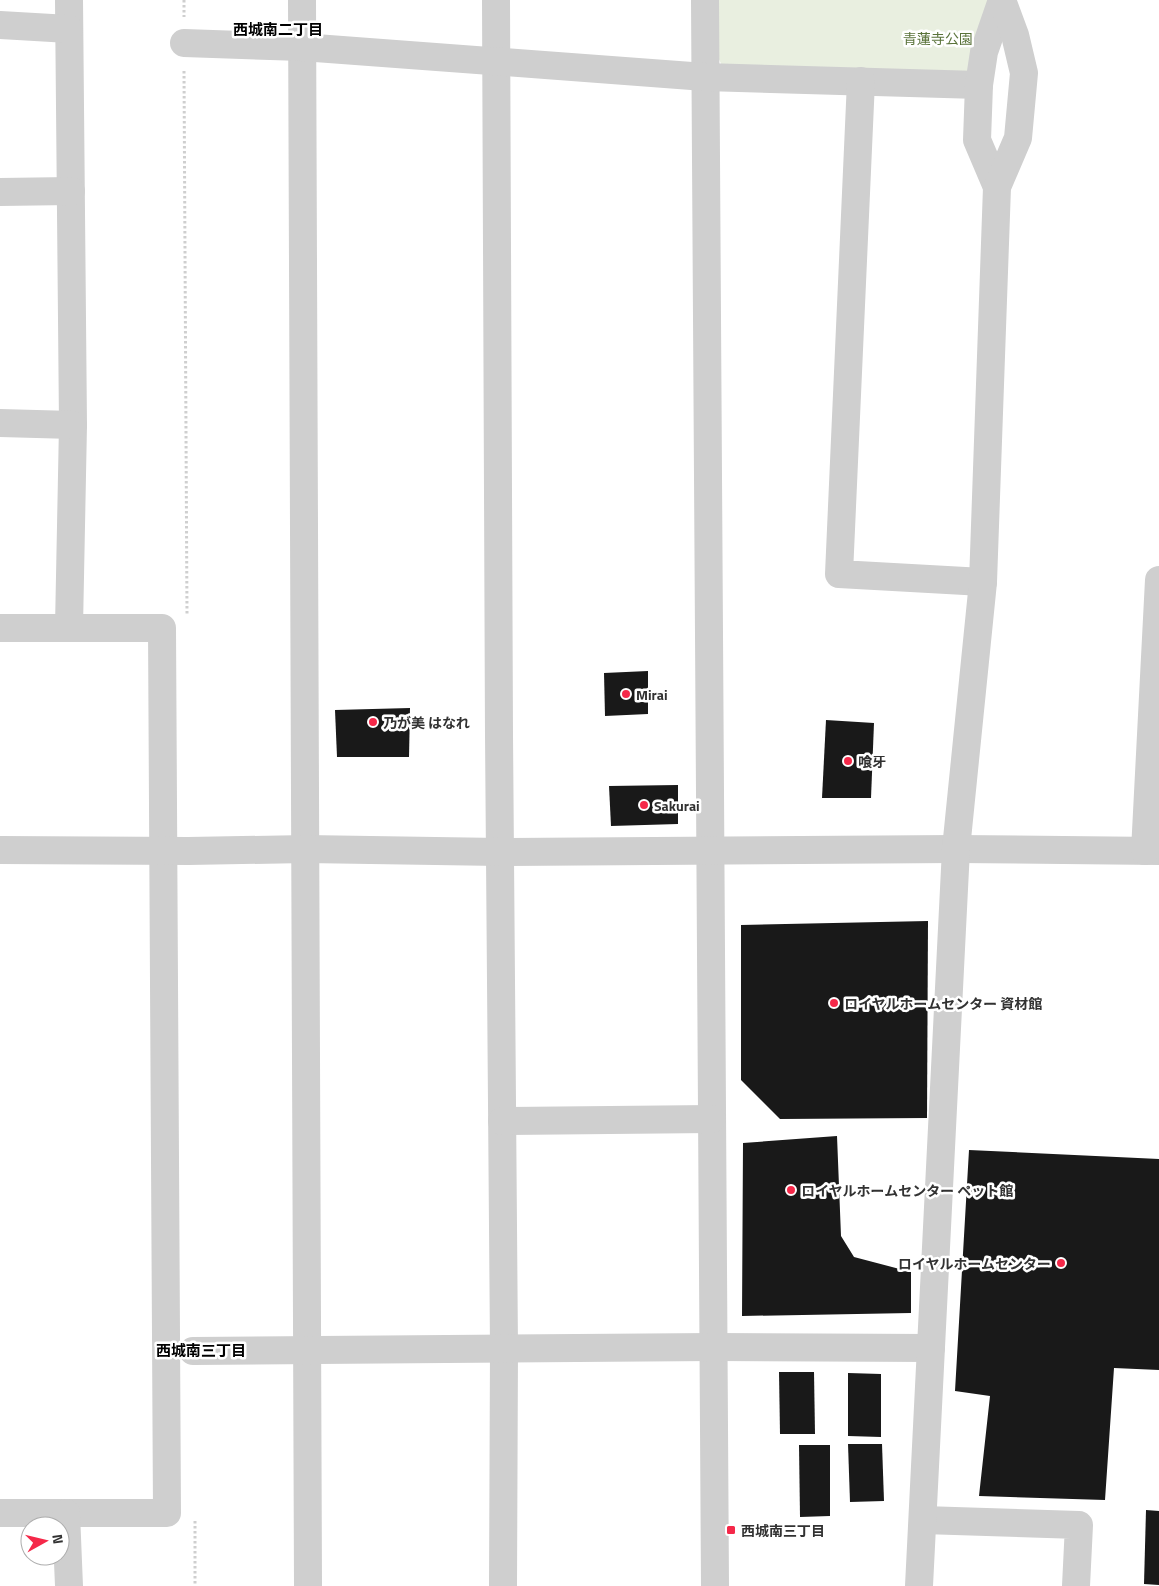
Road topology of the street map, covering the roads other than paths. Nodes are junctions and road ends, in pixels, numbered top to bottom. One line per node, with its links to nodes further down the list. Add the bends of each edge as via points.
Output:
1 (69, 0): 7 (street)
2 (302, 0): 9 (street)
3 (496, 0): 10 (street)
4 (705, 0): 11 (street)
5 (1002, 0): 13 (street, via 984,52); 14 (street, via 1024,72 1018,138)
6 (0, 26): 7 (street)
7 (69, 29): 15 (street)
8 (184, 43): 9 (street)
9 (302, 47): 10 (street); 23 (street)
10 (497, 61): 11 (street); 28 (street)
11 (705, 77): 12 (street); 29 (street)
12 (861, 82): 13 (street); 20 (street, via 839,574)
13 (978, 86): 14 (street, via 977,140)
14 (997, 188): 20 (street)
15 (71, 191): 16 (street); 18 (street)
16 (0, 192)
17 (0, 423): 18 (street)
18 (74, 425): 22 (street)
19 (1159, 580): 27 (street)
20 (983, 582): 24 (street)
21 (0, 628): 22 (street)
22 (69, 628): 26 (street, via 162,628)
23 (306, 849): 26 (street); 28 (street); 35 (street)
24 (956, 849): 27 (street); 29 (street); 33 (street)
25 (0, 850): 26 (street)
26 (164, 851): 38 (street, via 167,1513)
27 (1152, 851)
28 (500, 852): 29 (street); 31 (street)
29 (709, 852): 30 (street)
30 (712, 1119): 31 (street); 32 (street)
31 (502, 1121): 34 (street)
32 (714, 1347): 33 (street); 34 (street); 43 (street)
33 (931, 1348): 39 (street)
34 (504, 1349): 35 (street); 42 (street)
35 (307, 1350): 36 (street); 41 (street)
36 (193, 1351)
37 (0, 1513): 38 (street)
38 (66, 1513): 40 (street)
39 (922, 1520): 44 (street); 45 (street, via 1079,1525)
40 (69, 1586)
41 (308, 1586)
42 (504, 1586)
43 (715, 1586)
44 (919, 1586)
45 (1076, 1586)

